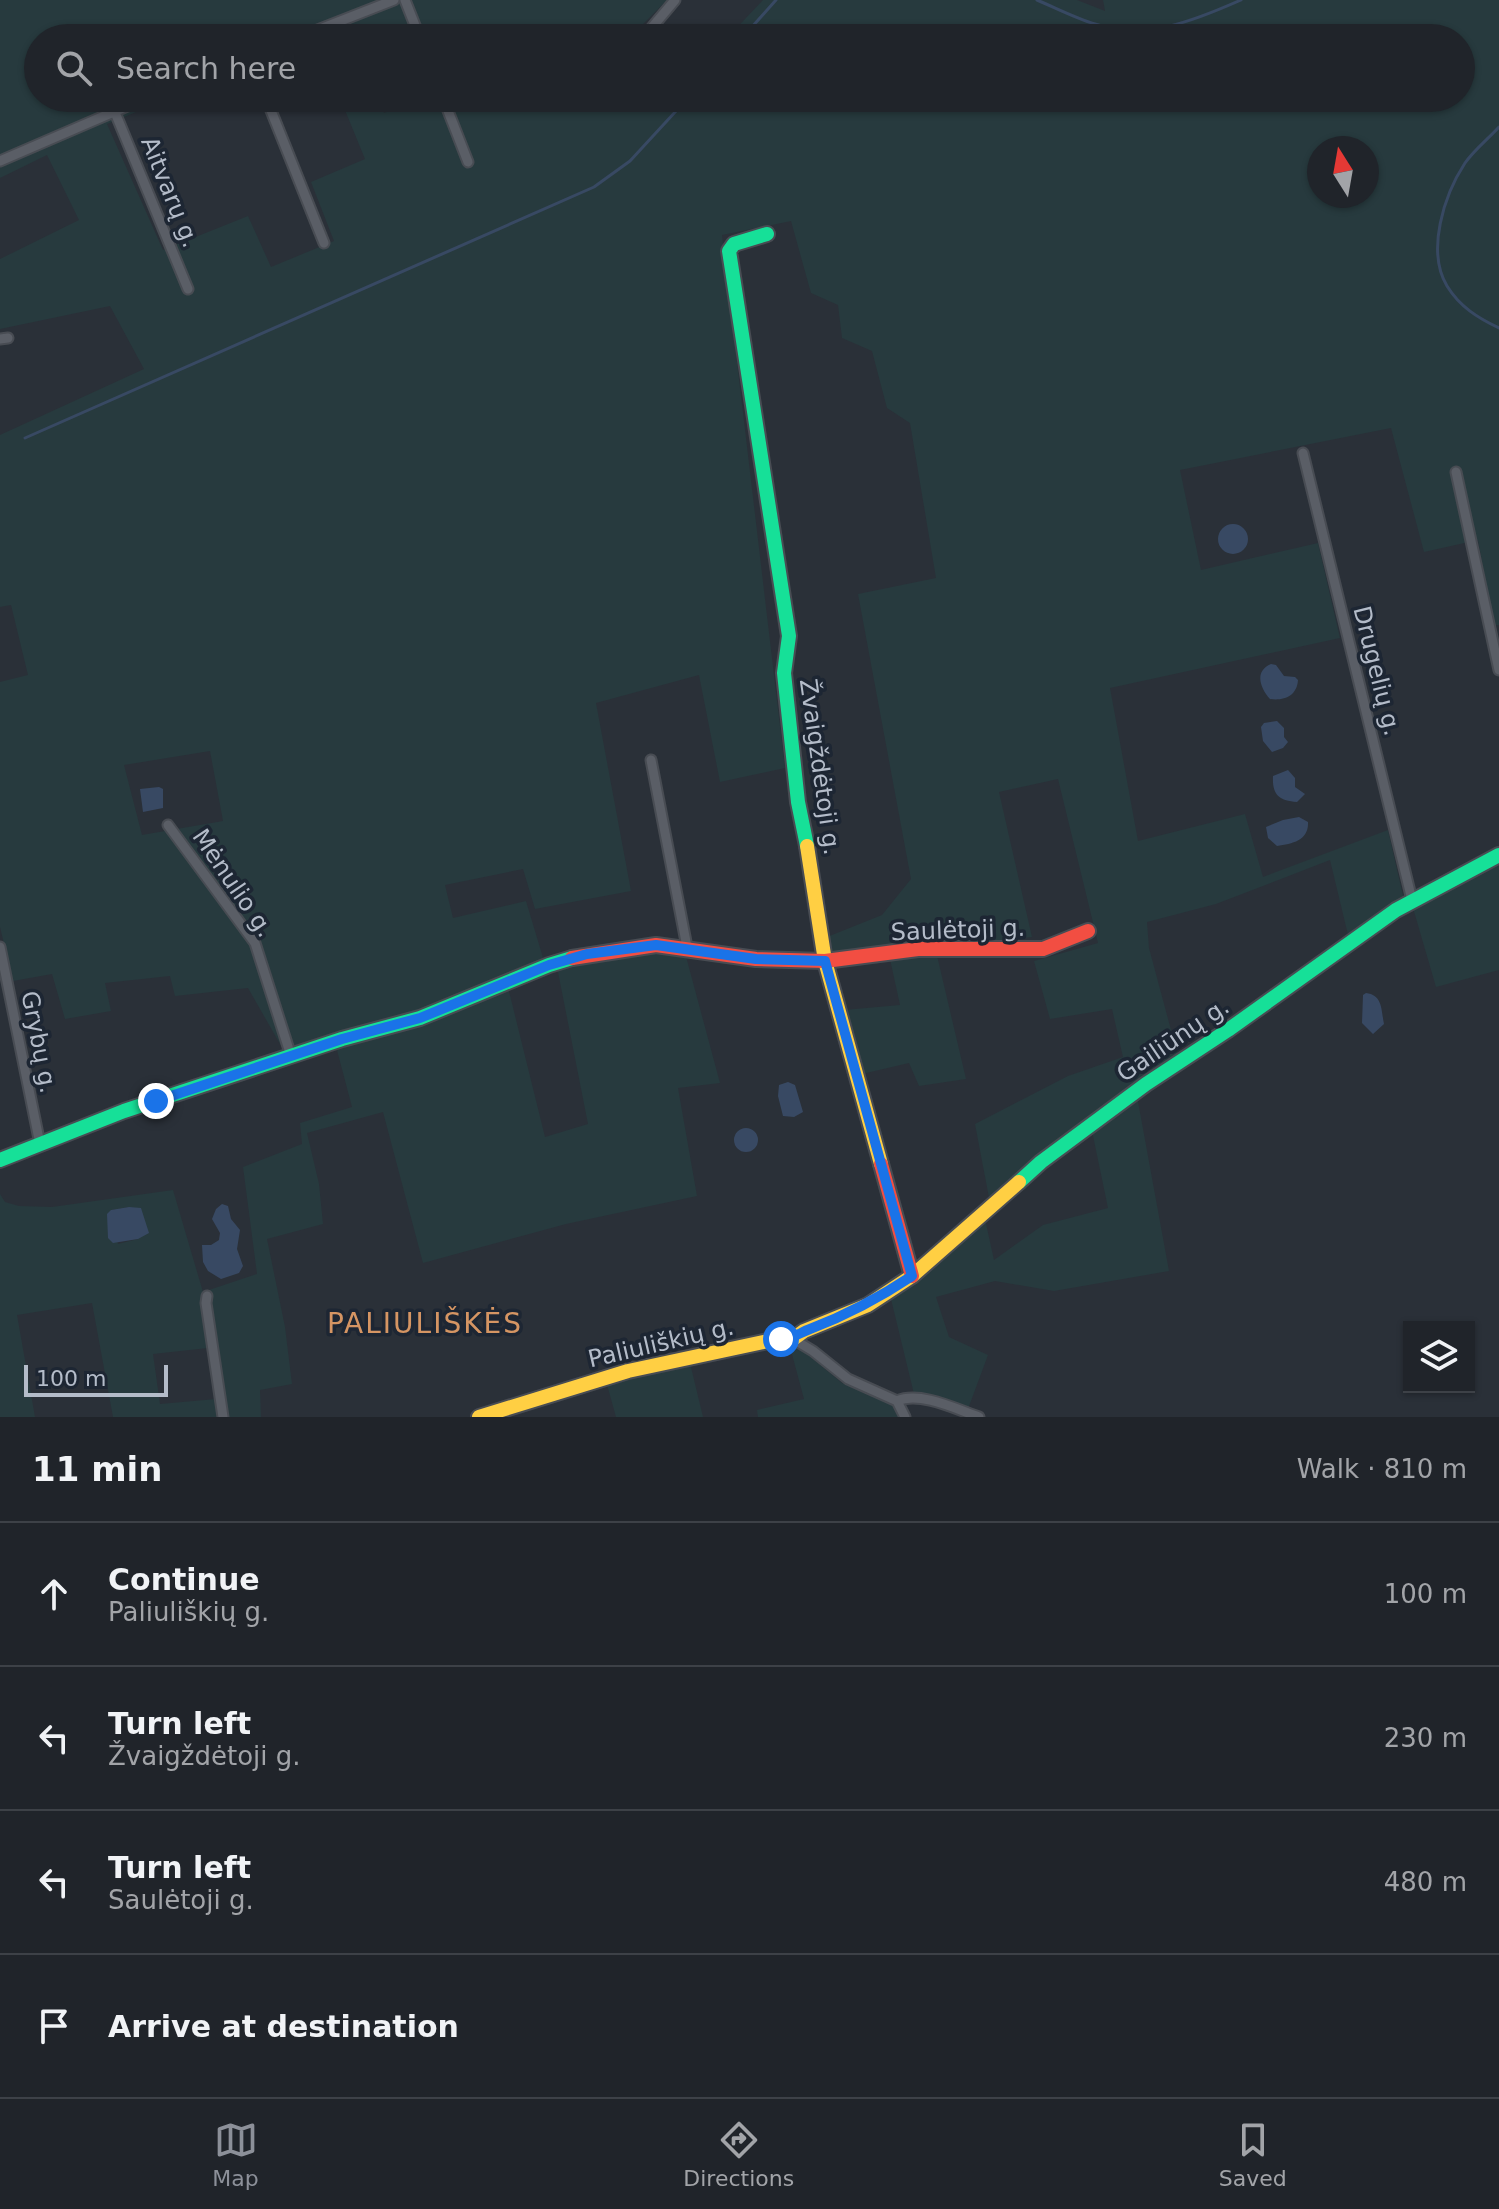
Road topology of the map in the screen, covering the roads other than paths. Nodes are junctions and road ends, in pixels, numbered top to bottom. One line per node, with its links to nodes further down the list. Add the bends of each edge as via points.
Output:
1 (394, 0): 4 (street)
2 (405, 0): 5 (street)
3 (675, 0): 6 (street)
4 (333, 24)
5 (414, 24)
6 (655, 24)
7 (110, 112): 11 (street)
8 (115, 112): 15 (street, Aitvarų g.)
9 (272, 112): 14 (street)
10 (448, 112): 12 (street)
11 (0, 161)
12 (468, 162)
13 (767, 234): 26 (street, Žvaigždėtoji g., via 734,244 729,251 789,636 784,673 798,802)
14 (324, 243)
15 (188, 289)
16 (1303, 453): 22 (street, Drugelių g.)
17 (1456, 472): 18 (street)
18 (1499, 670)
19 (651, 760): 25 (street)
20 (168, 825): 27 (street, Mėnulio g., via 255,943)
21 (1499, 855): 22 (street, Gailiūnų g.)
22 (1412, 900): 30 (street, Gailiūnų g., via 1061,1147)
23 (1088, 931): 26 (street, Saulėtoji g., via 1043,949 918,949)
24 (0, 947): 28 (street, Grybų g.)
25 (687, 947): 26 (street, Saulėtoji g., via 756,959); 27 (street, Saulėtoji g., via 632,946 587,954 420,1018)
26 (825, 961): 30 (street, Žvaigždėtoji g.)
27 (291, 1056): 28 (street, Saulėtoji g.)
28 (40, 1144): 29 (street, Saulėtoji g.)
29 (0, 1160)
30 (912, 1276): 31 (street, Gailiūnų g.)
31 (892, 1289): 33 (street, Paliuliškių g.)
32 (207, 1296): 35 (street)
33 (793, 1339): 34 (street, via 848,1379); 36 (street, Paliuliškių g., via 628,1371)
34 (897, 1401): 37 (street); 38 (street, via 929,1401)
35 (223, 1417)
36 (479, 1417)
37 (905, 1417)
38 (979, 1417)

